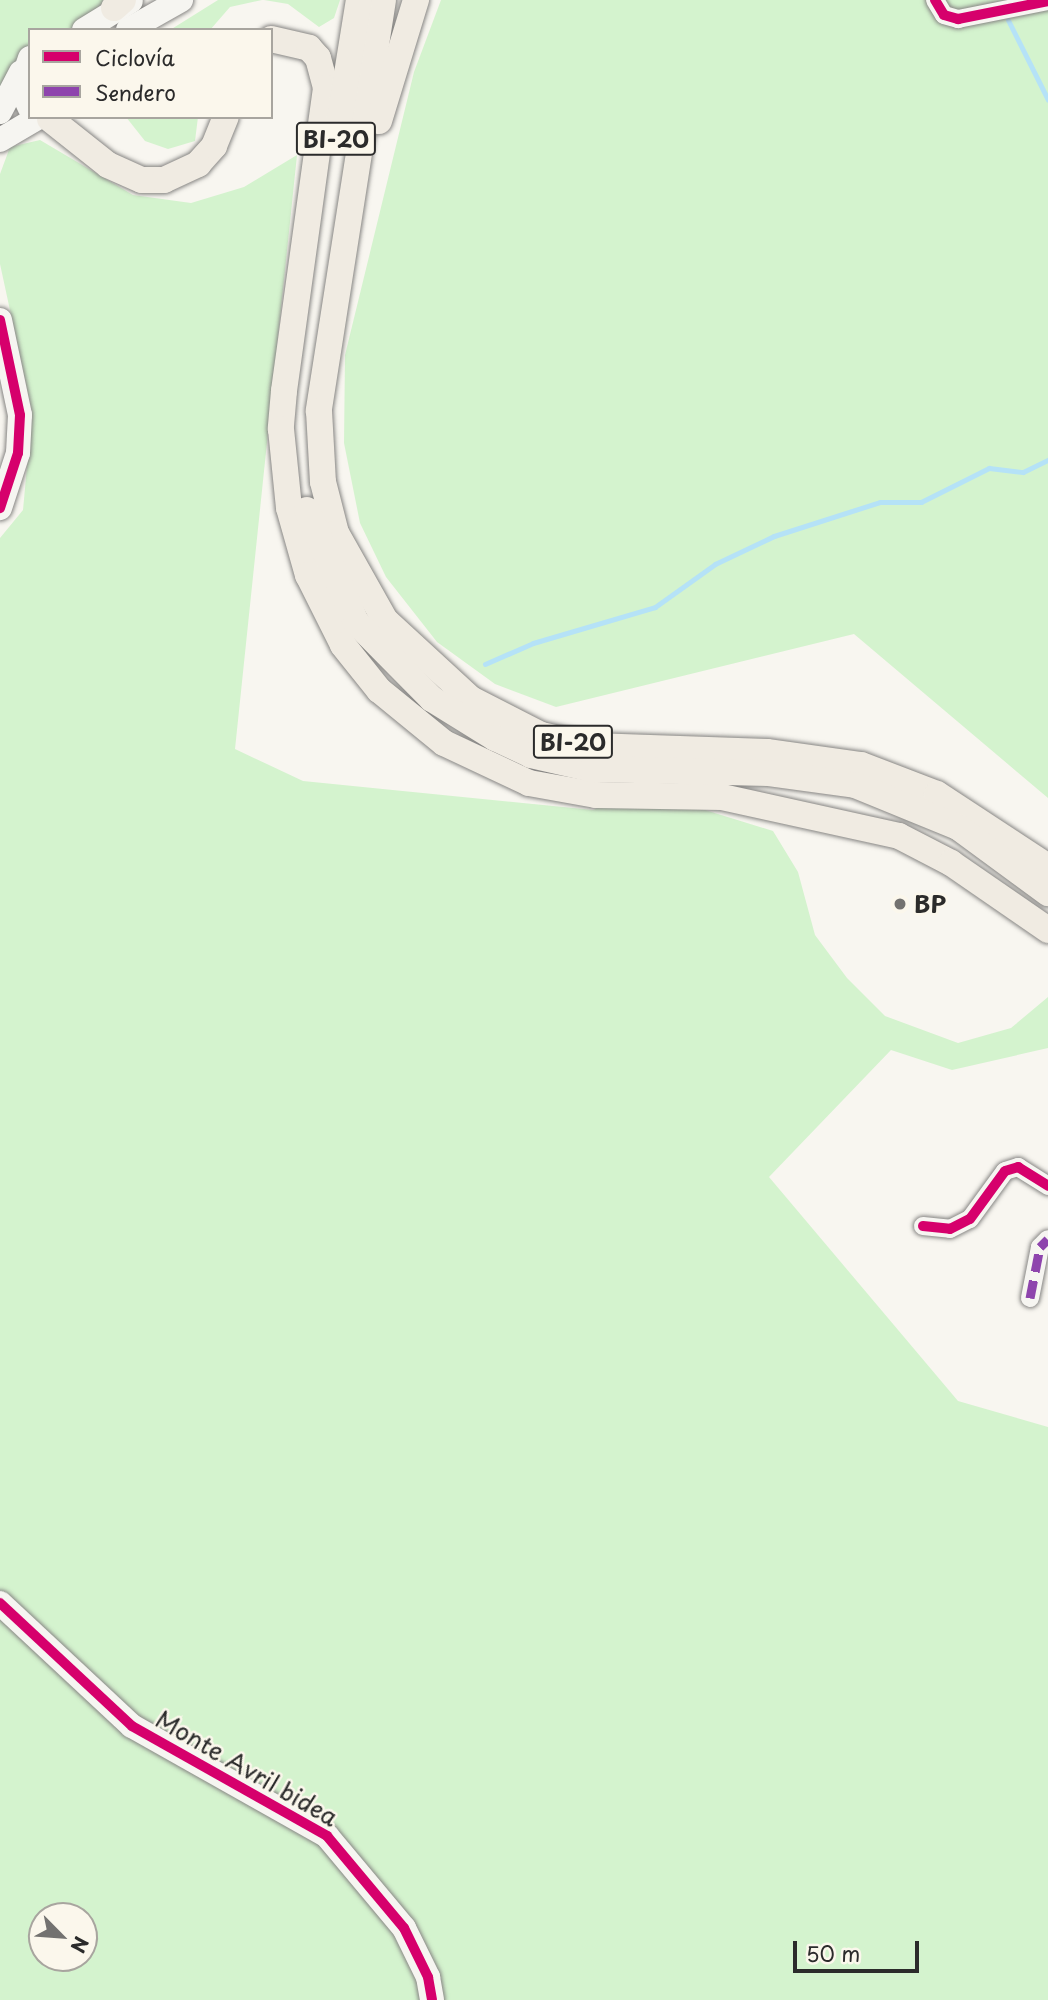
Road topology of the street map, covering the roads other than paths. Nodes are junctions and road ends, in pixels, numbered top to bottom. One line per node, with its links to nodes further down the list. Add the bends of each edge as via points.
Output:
1 (181, 0): 7 (street)
2 (359, 0): 19 (main road, BI-20)
3 (383, 0): 18 (main road, BI-20)
4 (416, 0): 18 (main road)
5 (935, 0): 6 (street, via 944,15 958,19)
6 (1048, 1)
7 (124, 9): 8 (street)
8 (88, 28)
9 (273, 39): 17 (main road, via 309,48 323,72 325,106)
10 (26, 63): 11 (street, via 20,87); 12 (street)
11 (28, 96)
12 (0, 112)
13 (40, 119): 16 (street)
14 (50, 119): 15 (main road, via 108,165 142,180 164,180 198,164 214,146)
15 (225, 119)
16 (0, 140)
17 (310, 225): 19 (main road); 24 (main road, via 283,404 289,508 314,587 343,645 379,690 444,743 529,783 596,795 757,802 899,836 951,863)
18 (339, 264): 22 (main road, BI-20, via 319,411 323,482 336,533 364,590 385,620 444,678 541,735 593,746 805,755 891,774 966,809)
19 (312, 278): 23 (main road, BI-20, via 297,389 297,436 308,513 356,622 432,699 495,738 557,762 633,772 769,773 855,785 958,827)
20 (0, 320): 21 (street, via 20,415 18,453)
21 (0, 508)
22 (1048, 867)
23 (1048, 893)
24 (1048, 930)
25 (1048, 1186): 26 (street, via 1018,1167 1005,1171 970,1219 950,1229)
26 (923, 1226)
27 (1048, 1239): 28 (street, via 1041,1247)
28 (1030, 1298)
29 (0, 1603): 30 (street, Monte Avril bidea, via 132,1726 327,1836 404,1928 428,1977)
30 (432, 2000)

